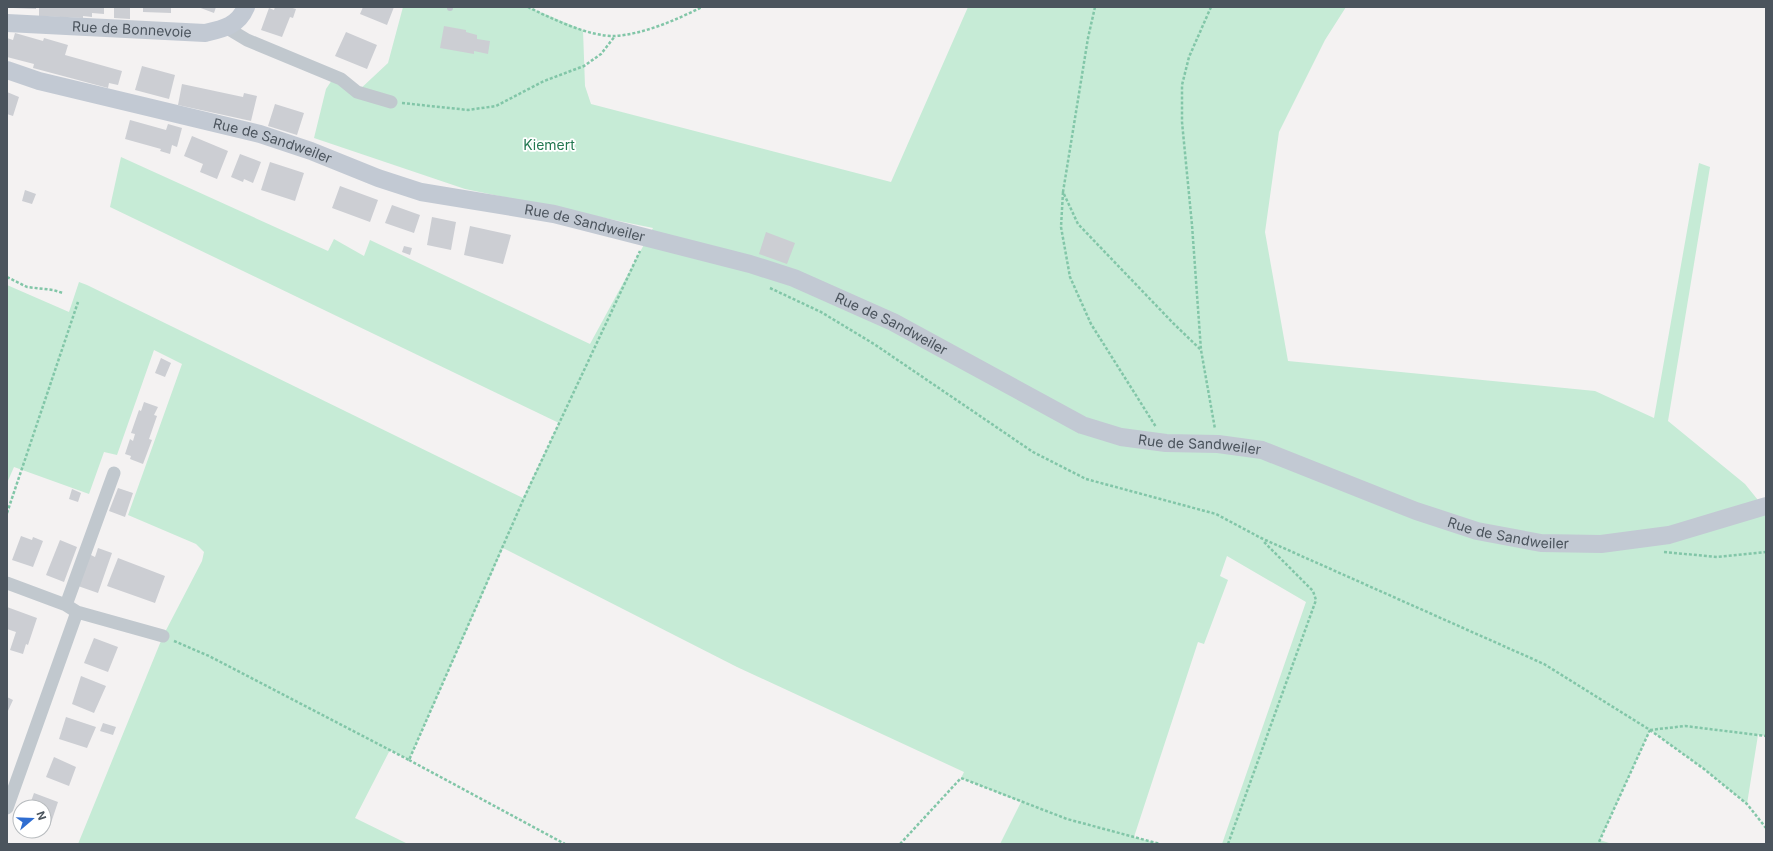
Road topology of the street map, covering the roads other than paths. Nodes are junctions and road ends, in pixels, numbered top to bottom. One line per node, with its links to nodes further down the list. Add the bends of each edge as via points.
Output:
1 (246, 7): 3 (main road, via 237,21)
2 (7, 23): 3 (main road, Rue de Bonnevoie, via 204,33)
3 (227, 28): 5 (street, via 247,40 341,79 357,92)
4 (7, 70): 7 (main road, Rue de Sandweiler, via 39,82 274,138 421,192 554,214 750,264 794,278 893,322 1082,425 1121,437 1262,450 1416,511 1477,531 1541,543 1601,544 1669,535)
5 (390, 102)
6 (114, 473): 9 (street)
7 (1766, 506)
8 (7, 583): 9 (street)
9 (66, 605): 10 (street)
10 (77, 612): 11 (street); 12 (street)
11 (163, 636)
12 (7, 808)

